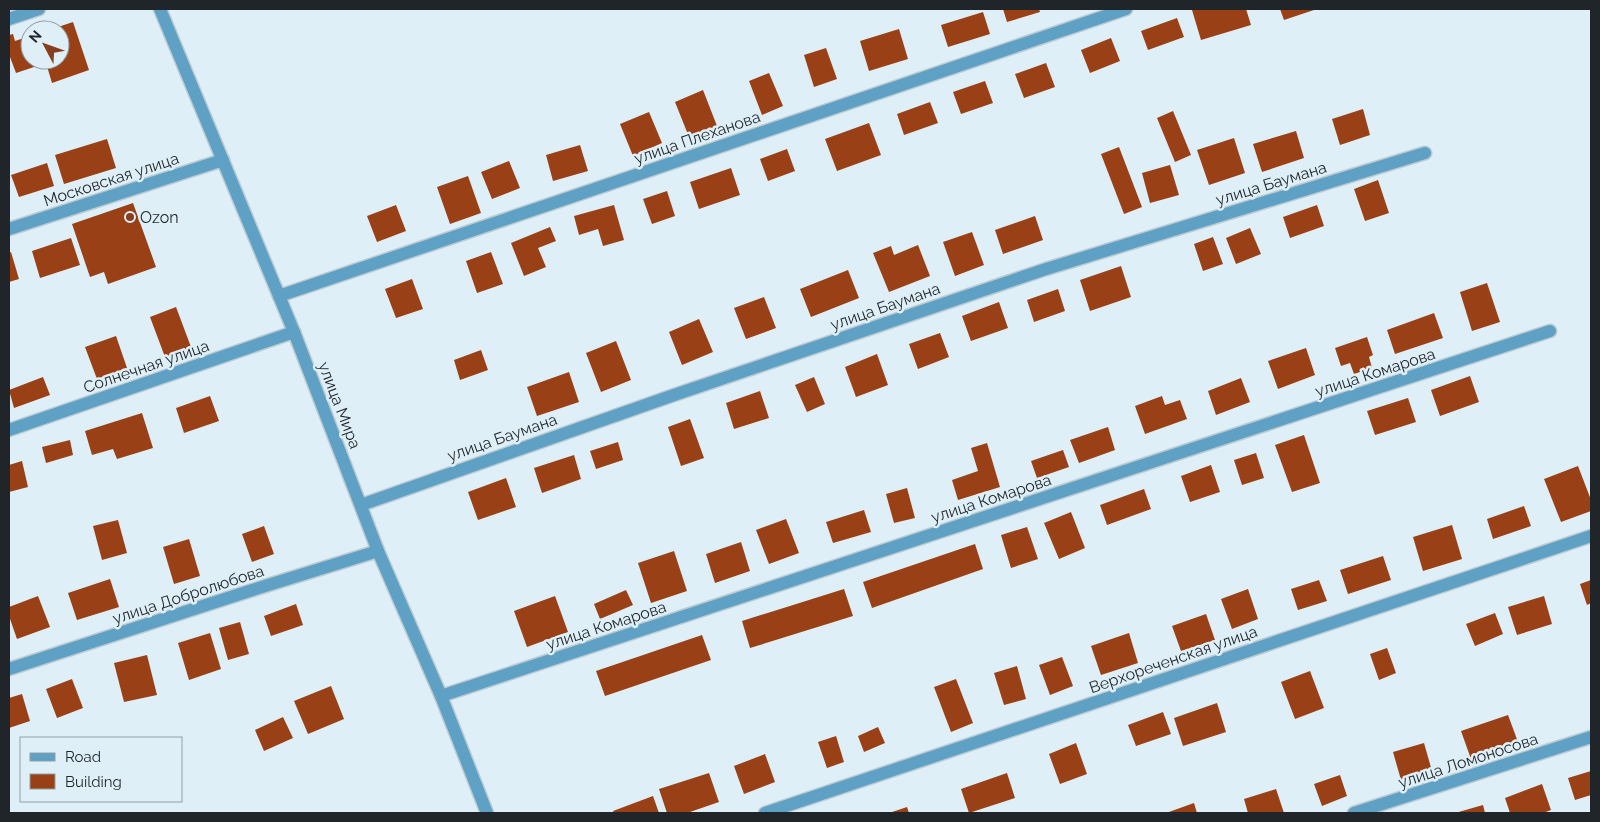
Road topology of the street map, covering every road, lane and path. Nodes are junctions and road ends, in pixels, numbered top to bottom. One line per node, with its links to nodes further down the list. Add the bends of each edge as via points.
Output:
1 (39, 9): 4 (street)
2 (160, 9): 6 (street, улица Мира)
3 (1126, 9): 8 (street, улица Плеханова)
4 (9, 19)
5 (1425, 153): 12 (street, улица Баумана, via 1046,269)
6 (223, 160): 7 (street, Московская улица); 8 (street, улица Мира)
7 (9, 229)
8 (279, 296): 10 (street, улица Мира)
9 (1550, 331): 16 (street, улица Комарова)
10 (294, 332): 11 (street, Солнечная улица); 12 (street, улица Мира)
11 (9, 430)
12 (361, 505): 14 (street, улица Мира)
13 (1591, 536): 19 (street, Верхореченская улица)
14 (378, 551): 15 (street, улица Добролюбова); 16 (street, улица Мира)
15 (9, 669)
16 (441, 696): 18 (street, улица Мира)
17 (1591, 737): 20 (street, улица Ломоносова)
18 (487, 813)
19 (765, 813)
20 (1354, 813)

